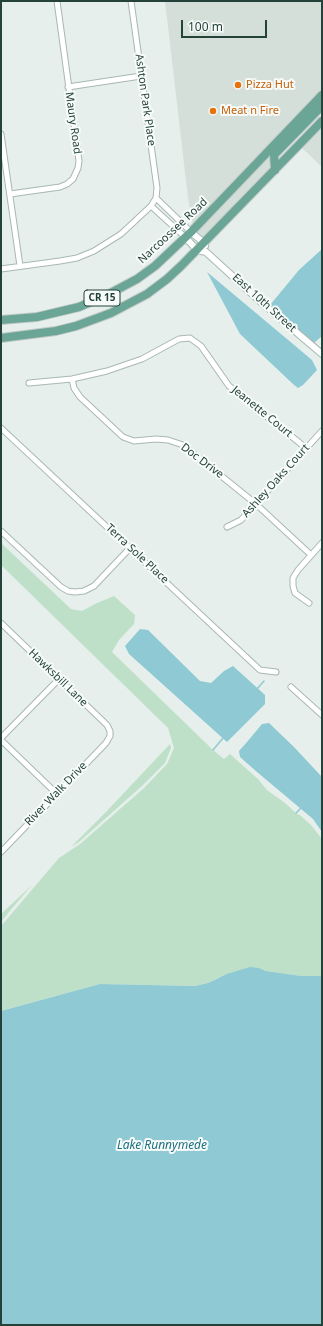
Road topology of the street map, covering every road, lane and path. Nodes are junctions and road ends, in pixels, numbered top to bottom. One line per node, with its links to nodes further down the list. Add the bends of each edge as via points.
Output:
1 (57, 1): 4 (street, Maury Road)
2 (131, 1): 3 (street, Ashton Park Place)
3 (141, 76): 4 (street); 10 (street, Ashton Park Place, via 157,188)
4 (68, 87): 9 (street, Maury Road, via 79,161 76,173 67,184 60,187)
5 (321, 95): 8 (main road, via 320,108 274,155); 12 (main road, Narcoossee Road / CR 15)
6 (322, 121): 8 (main road, CR 15)
7 (1, 134): 9 (street)
8 (275, 170): 13 (main road, CR 15)
9 (10, 194): 16 (street)
10 (156, 198): 11 (street); 12 (street)
11 (151, 206): 12 (street); 16 (street, via 121,234 94,251 78,258)
12 (188, 235): 13 (street); 14 (street, East 10th Street); 18 (main road, Narcoossee Road / CR 15, via 155,266 108,295 54,314)
13 (204, 243): 14 (main road, CR 15); 15 (street)
14 (198, 250): 15 (street, East 10th Street); 19 (main road, CR 15, via 167,279 111,313 56,331)
15 (206, 252): 20 (street, East 10th Street)
16 (20, 266): 17 (street)
17 (1, 268)
18 (1, 320)
19 (1, 338)
20 (322, 354)
21 (72, 378): 22 (street, Jeanette Court); 25 (street, Jeanette Court, via 142,359 179,339 190,338 201,346 229,386); 26 (street, Doc Drive, via 74,388 80,397 123,437 134,441 156,439 183,444)
22 (29, 383)
23 (1, 428): 30 (street, Terra Sole Place)
24 (322, 431): 25 (street, Ashley Oaks Court)
25 (306, 448): 26 (street, Ashley Oaks Court)
26 (256, 504): 27 (street, Ashley Oaks Court, via 241,520); 31 (street, Doc Drive)
27 (227, 527)
28 (1, 531): 30 (street, via 68,591 84,591 94,586)
29 (322, 543): 31 (street)
30 (130, 548): 34 (street, Terra Sole Place, via 260,670)
31 (311, 554): 32 (street, via 298,570 293,586 294,593)
32 (309, 603)
33 (1, 624): 35 (street, Hawksbill Lane)
34 (276, 672)
35 (59, 679): 38 (street, Hawksbill Lane, via 107,725); 39 (street)
36 (291, 686): 37 (street)
37 (321, 712)
38 (110, 736): 40 (street, River Walk Drive)
39 (1, 739): 40 (street)
40 (57, 794): 41 (street, River Walk Drive)
41 (1, 852)

